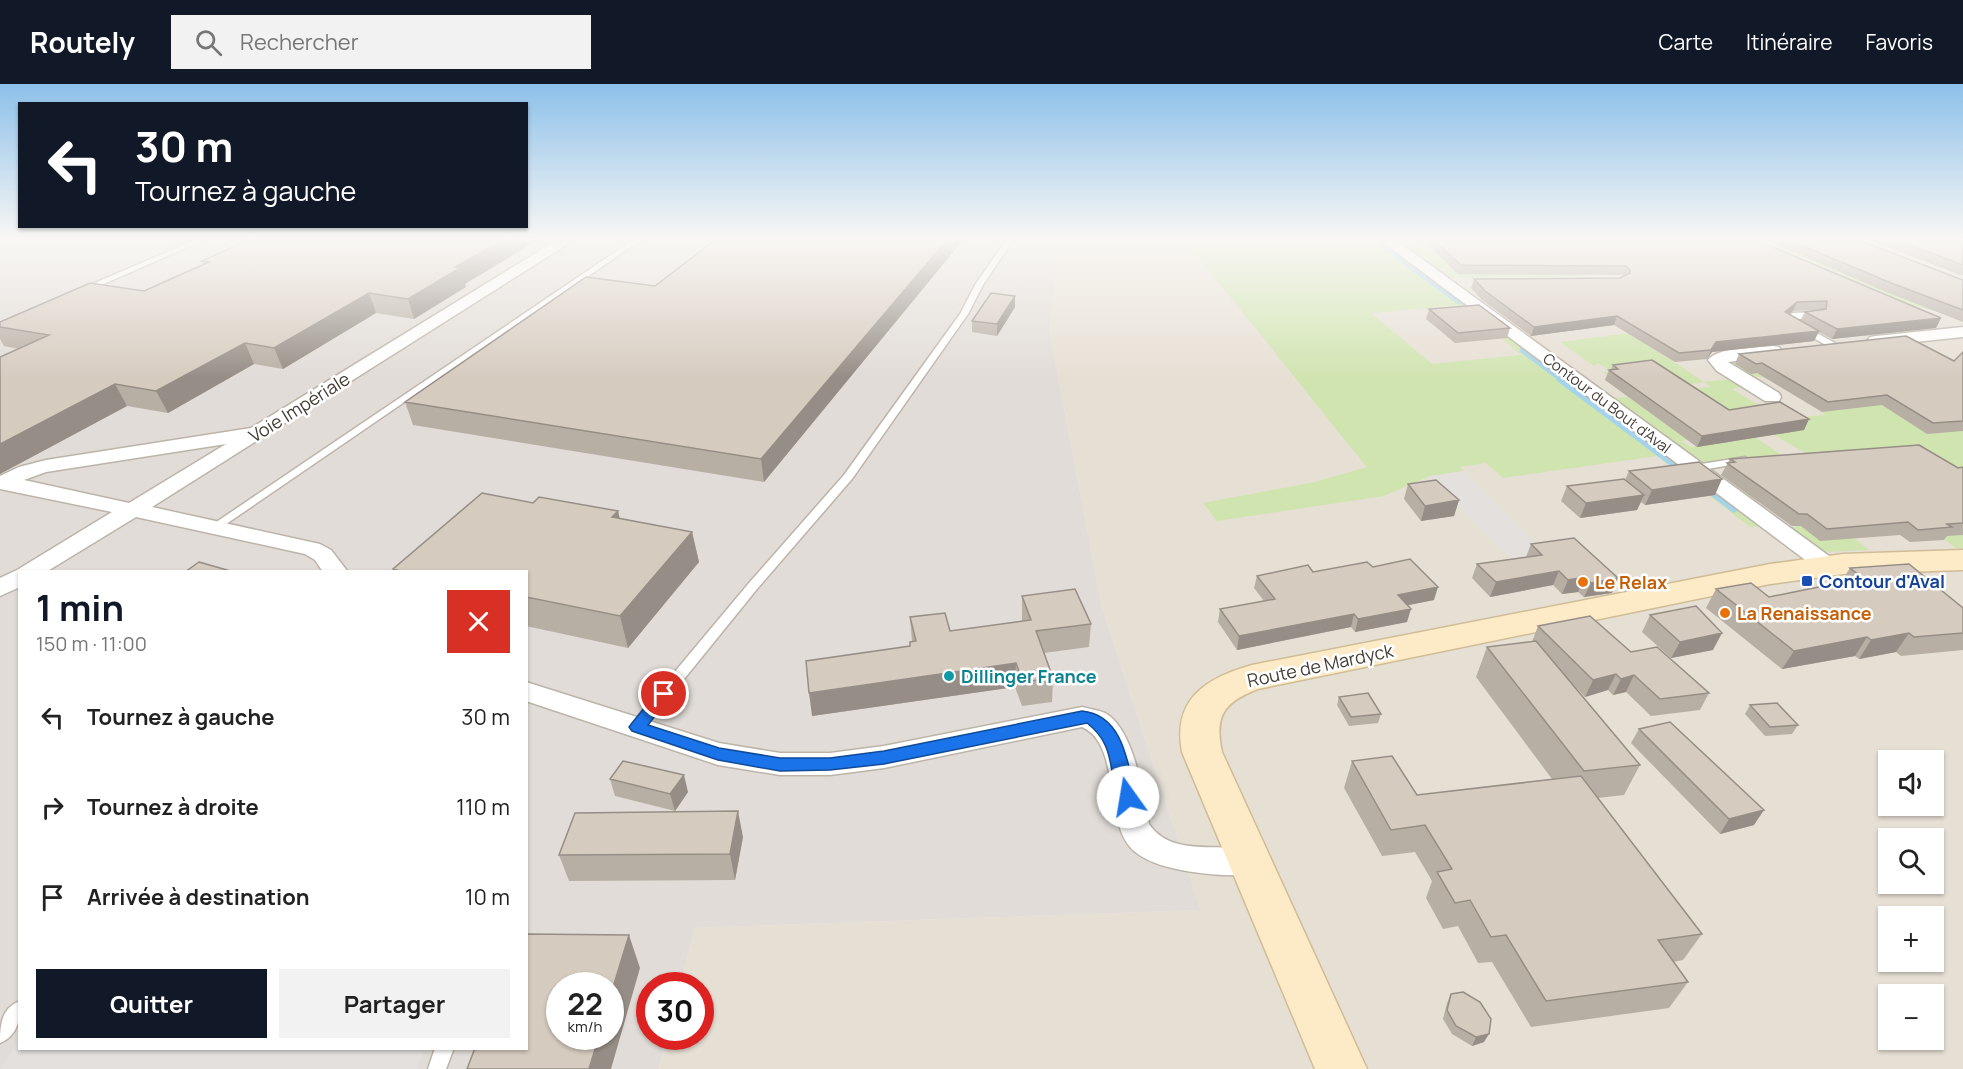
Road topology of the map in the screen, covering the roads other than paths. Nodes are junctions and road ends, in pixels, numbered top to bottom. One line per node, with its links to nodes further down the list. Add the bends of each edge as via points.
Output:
1 (92, 286): 6 (lane)
2 (493, 286): 12 (street, Voie Impériale)
3 (569, 286): 17 (lane)
4 (978, 286): 25 (lane, via 964,314 844,483)
5 (1451, 286): 14 (street, Contour du Bout d'Aval)
6 (68, 296)
7 (1818, 314): 10 (lane, via 1787,320)
8 (1937, 319): 9 (street)
9 (1963, 331): 10 (street)
10 (1832, 345): 11 (street, via 1717,360)
11 (1772, 397)
12 (258, 433): 15 (street, via 46,465); 16 (street, Voie Impériale)
13 (1758, 458): 14 (lane)
14 (1695, 468): 19 (street, Contour du Bout d'Aval)
15 (2, 483): 16 (street)
16 (135, 509): 17 (street); 20 (street, Voie Impériale)
17 (215, 527): 21 (street, via 312,549 323,555)
18 (1963, 560): 19 (main road, Route de Mardyck)
19 (1828, 566): 26 (main road, Route de Mardyck, via 1596,608 1233,684 1205,706 1198,739)
20 (31, 570)
21 (334, 570)
22 (18, 578): 23 (street)
23 (0, 588)
24 (528, 692): 25 (street)
25 (637, 727): 26 (street, via 735,758 805,765 884,757 1091,718 1105,728 1113,742 1134,826 1140,836 1163,850 1198,861)
26 (1250, 861): 31 (main road, Route de Mardyck)
27 (18, 1012): 28 (lane)
28 (0, 1035)
29 (444, 1050): 30 (lane)
30 (436, 1069)
31 (1341, 1069)

